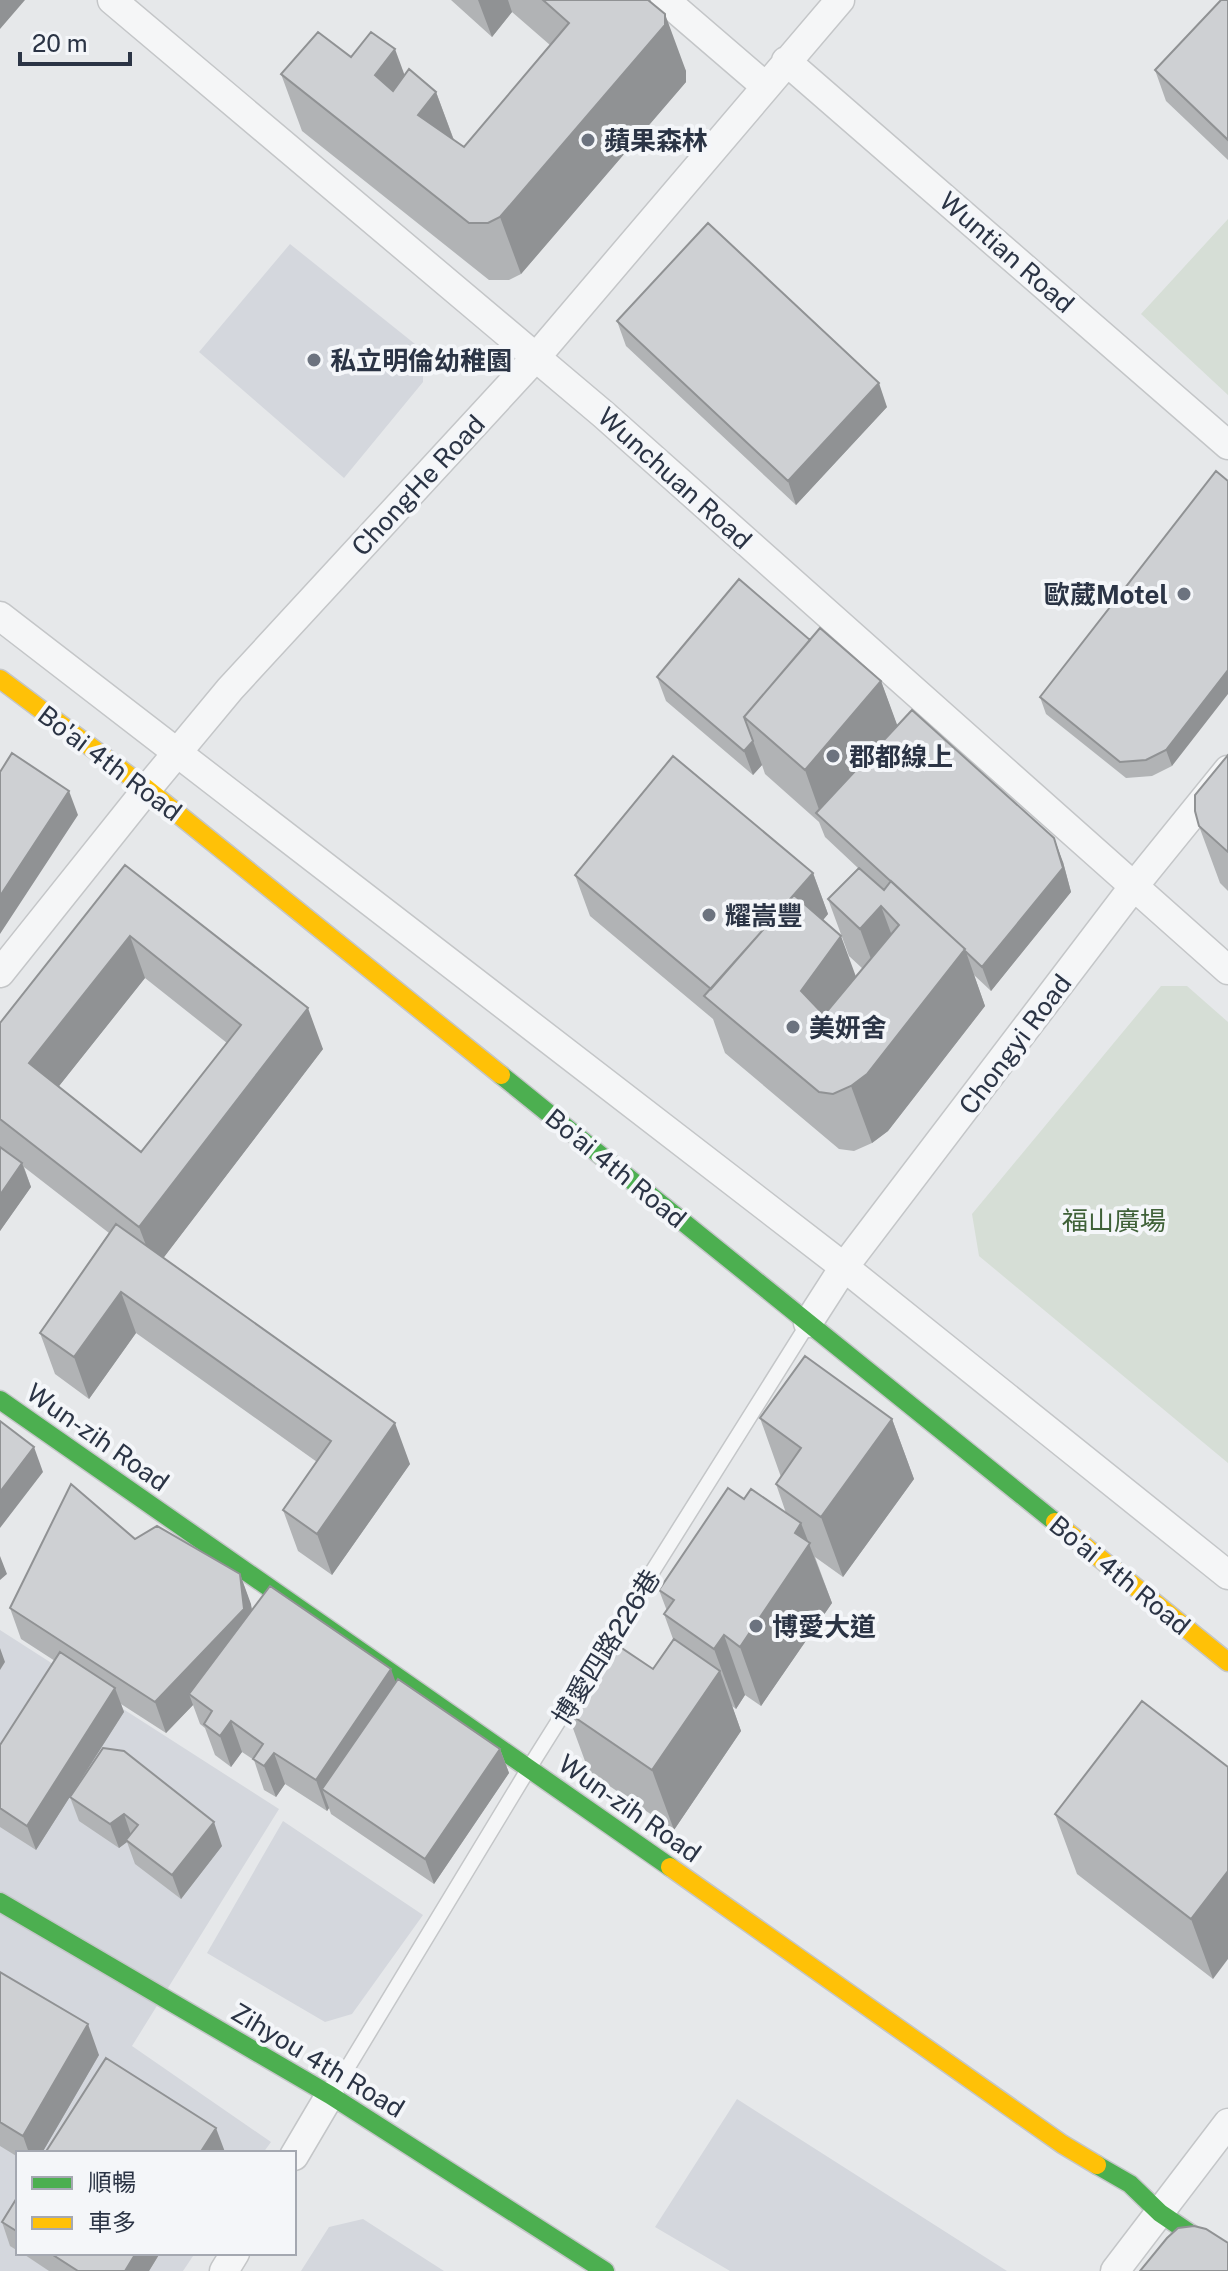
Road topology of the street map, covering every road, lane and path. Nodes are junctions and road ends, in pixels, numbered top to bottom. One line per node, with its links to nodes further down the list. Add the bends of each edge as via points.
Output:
1 (112, 0): 6 (street, Wunchuan Road)
2 (665, 0): 5 (street)
3 (840, 0): 4 (street, ChongHe Road)
4 (786, 61): 5 (street, ChongHe Road); 7 (street, Wuntian Road)
5 (765, 86): 6 (street, ChongHe Road)
6 (537, 356): 10 (street, ChongHe Road); 13 (street, Wunchuan Road)
7 (1228, 445)
8 (0, 616): 10 (street, Bo'ai 4th Road)
9 (0, 679): 12 (street, Bo'ai 4th Road)
10 (178, 751): 12 (street, ChongHe Road); 16 (street, Bo'ai 4th Road)
11 (1228, 770): 13 (street, Chongyi Road)
12 (147, 789): 15 (street, ChongHe Road); 17 (street, Bo'ai 4th Road)
13 (1134, 886): 14 (street, Wunchuan Road); 16 (street, Chongyi Road)
14 (1228, 970)
15 (0, 973)
16 (844, 1267): 17 (street, Chongyi Road); 19 (street, Bo'ai 4th Road)
17 (808, 1323): 20 (street, Bo'ai 4th Road); 21 (lane, 博愛四路226巷)
18 (0, 1400): 21 (street, Wun-zih Road)
19 (1228, 1575)
20 (1228, 1662)
21 (529, 1768): 23 (lane, 博愛四路226巷); 26 (street, Wun-zih Road, via 1062,2144 1130,2184)
22 (0, 1902): 23 (street, Zihyou 4th Road)
23 (330, 2095): 25 (street); 28 (street, Zihyou 4th Road)
24 (1228, 2123): 26 (street)
25 (296, 2153)
26 (1160, 2213): 27 (street, Wun-zih Road); 29 (street)
27 (1228, 2259)
28 (605, 2271)
29 (1115, 2271)

